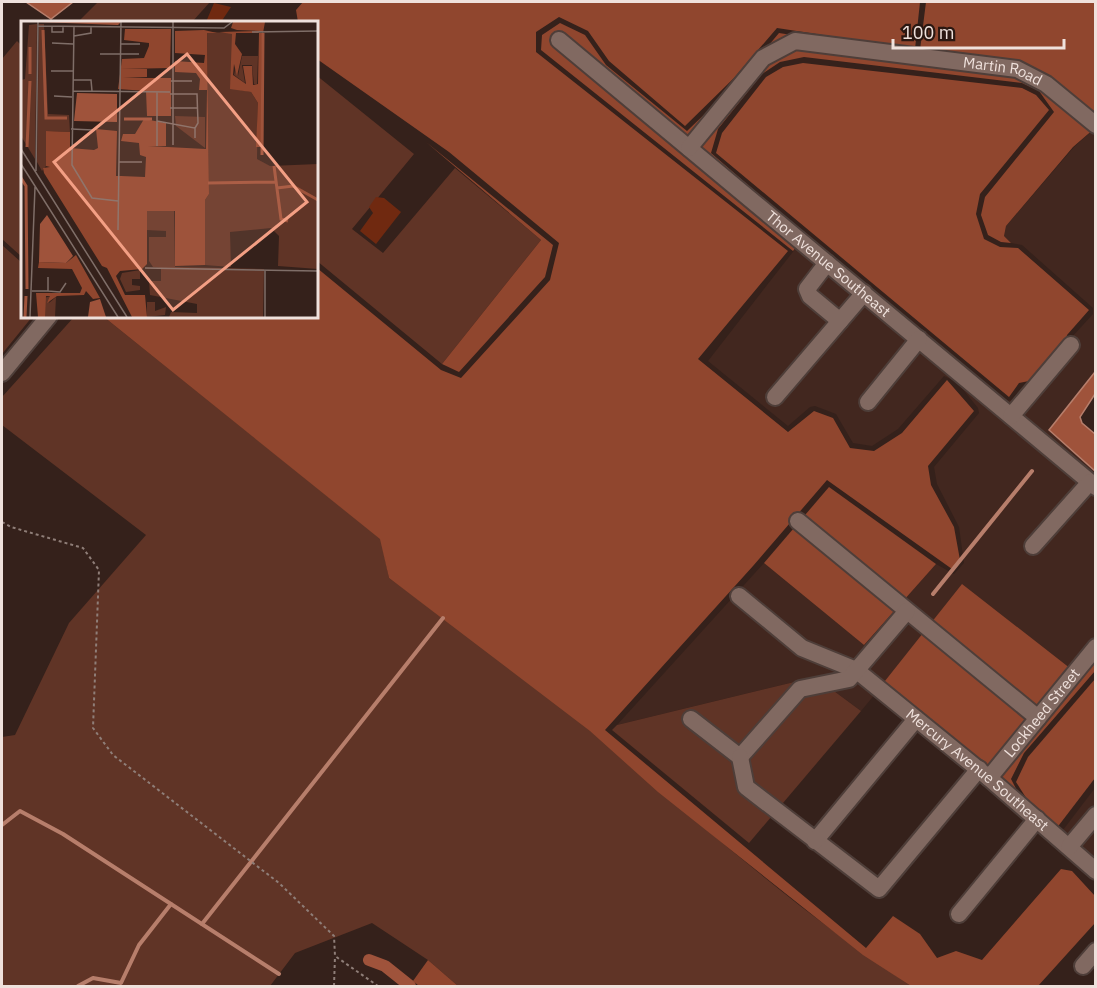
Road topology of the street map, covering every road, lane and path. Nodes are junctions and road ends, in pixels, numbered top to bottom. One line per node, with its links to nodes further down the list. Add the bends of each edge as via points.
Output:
1 (559, 40): 3 (street, Thor Avenue Southeast)
2 (1095, 125): 3 (street, Martin Road, via 1046,84 1017,69 795,41 763,58)
3 (689, 148): 4 (street, Thor Avenue Southeast)
4 (827, 263): 5 (street, Thor Avenue Southeast); 7 (street, via 807,289)
5 (864, 293): 7 (street); 8 (street, Thor Avenue Southeast)
6 (47, 318): 10 (street)
7 (840, 321): 11 (street)
8 (918, 339): 12 (street); 13 (street, Thor Avenue Southeast)
9 (1071, 345): 13 (street)
10 (2, 373)
11 (775, 397)
12 (868, 402)
13 (1011, 416): 14 (street, Thor Avenue Southeast)
14 (1092, 484): 17 (street)
15 (798, 521): 19 (street)
16 (2, 522): 34 (path, via 83,548 99,570 93,728 113,755 279,883 334,936)
17 (1032, 546)
18 (739, 596): 21 (street, Mercury Avenue Southeast, via 802,648)
19 (907, 611): 21 (street); 22 (street)
20 (1095, 647): 22 (street, Lockheed Street)
21 (856, 670): 24 (street, Mercury Avenue Southeast); 25 (street, via 849,679 800,689)
22 (1038, 718): 26 (street, Lockheed Street)
23 (691, 719): 25 (street)
24 (916, 719): 26 (street, Mercury Avenue Southeast); 29 (street)
25 (740, 757): 29 (street, via 746,787)
26 (984, 773): 28 (street, Mercury Avenue Southeast); 29 (street, Lockheed Street, via 879,889)
27 (1095, 815): 30 (street)
28 (1037, 819): 30 (street, Mercury Avenue Southeast); 32 (street)
29 (815, 841)
30 (1069, 847): 31 (street, Mercury Avenue Southeast)
31 (1095, 871)
32 (958, 914)
33 (1095, 951): 35 (street)
34 (336, 956): 36 (path); 37 (path)
35 (1083, 966)
36 (334, 987)
37 (378, 987)

